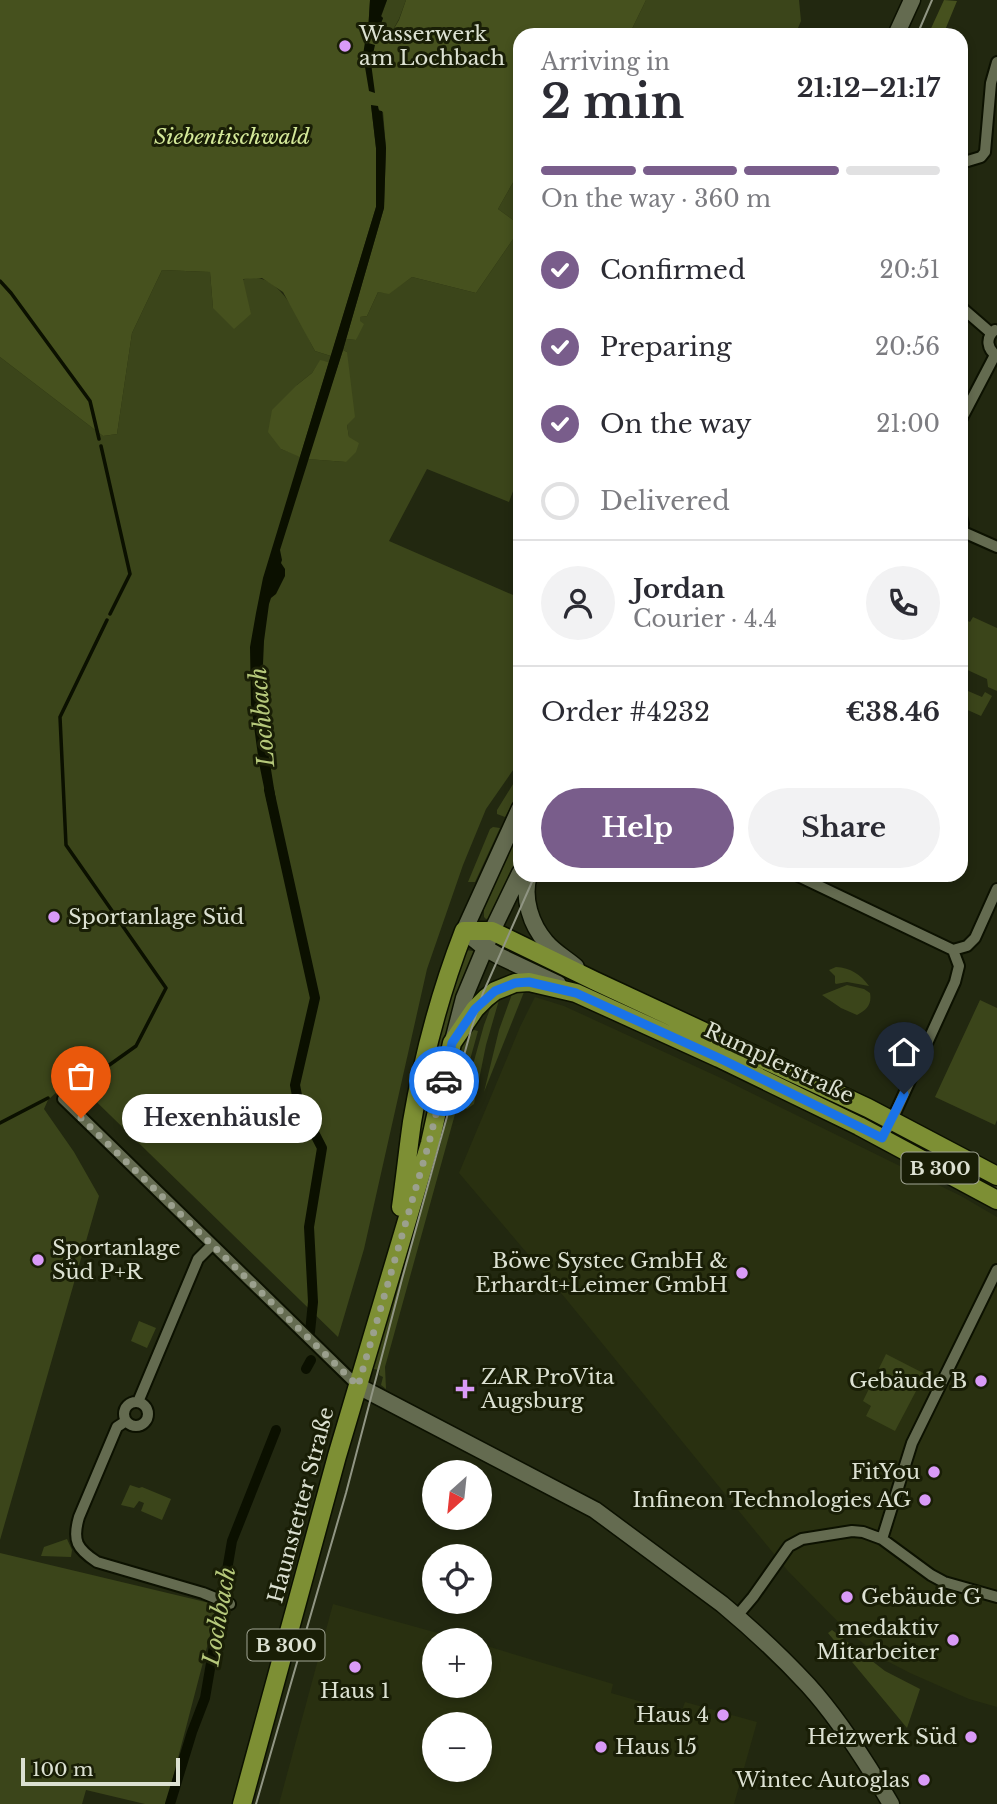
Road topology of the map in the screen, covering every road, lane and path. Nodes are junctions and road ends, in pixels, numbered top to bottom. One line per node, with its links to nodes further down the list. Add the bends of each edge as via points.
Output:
1 (912, 0): 2 (street)
2 (899, 28)
3 (997, 62): 4 (street, via 985,152)
4 (968, 161)
5 (968, 312): 6 (street)
6 (994, 331): 7 (street, via 988,342)
7 (996, 356): 8 (street)
8 (968, 407)
9 (968, 533): 10 (street)
10 (997, 547)
11 (513, 823): 16 (street, Haunstetter Straße)
12 (516, 882): 17 (street, Haunstetter Straße)
13 (527, 882): 20 (street, Rumplerstraße, via 534,925 547,944)
14 (812, 882): 19 (street)
15 (997, 889): 19 (street, via 975,938)
16 (464, 931): 17 (main road, Rumplerstraße / B 300); 18 (street, Rumplerstraße); 29 (main road, Haunstetter Straße / B 300, via 438,1007 412,1122)
17 (492, 931): 18 (street, Haunstetter Straße); 20 (main road, Rumplerstraße / B 300)
18 (485, 948): 21 (street, Rumplerstraße); 22 (street, Haunstetter Straße)
19 (953, 950): 24 (street, via 959,966 955,982)
20 (595, 981): 24 (main road, Rumplerstraße / B 300)
21 (576, 993): 22 (main road, Rumplerstraße / B 300, via 529,982 495,991 475,1009); 25 (main road, Rumplerstraße / B 300)
22 (452, 1043): 29 (main road, Haunstetter Straße / B 300)
23 (63, 1099): 28 (street)
24 (892, 1120): 25 (street); 26 (main road, Rumplerstraße / B 300)
25 (882, 1138): 27 (main road, Rumplerstraße / B 300)
26 (997, 1176)
27 (997, 1200)
28 (212, 1245): 31 (street); 32 (street, via 198,1259)
29 (395, 1259): 31 (main road, Haunstetter Straße / B 300)
30 (997, 1270): 34 (street, via 912,1443)
31 (358, 1386): 37 (street, via 595,1510); 38 (main road, Haunstetter Straße / B 300)
32 (138, 1402): 33 (street, via 127,1406); 33 (street, via 147,1409 146,1421 139,1426)
33 (126, 1421): 36 (street, via 117,1427 79,1517 77,1543 97,1562)
34 (882, 1539): 35 (street, via 944,1582); 37 (street, via 852,1531 802,1539 789,1546)
35 (997, 1597)
36 (225, 1602)
37 (737, 1616): 39 (street, via 809,1686)
38 (242, 1804)
39 (891, 1804)

